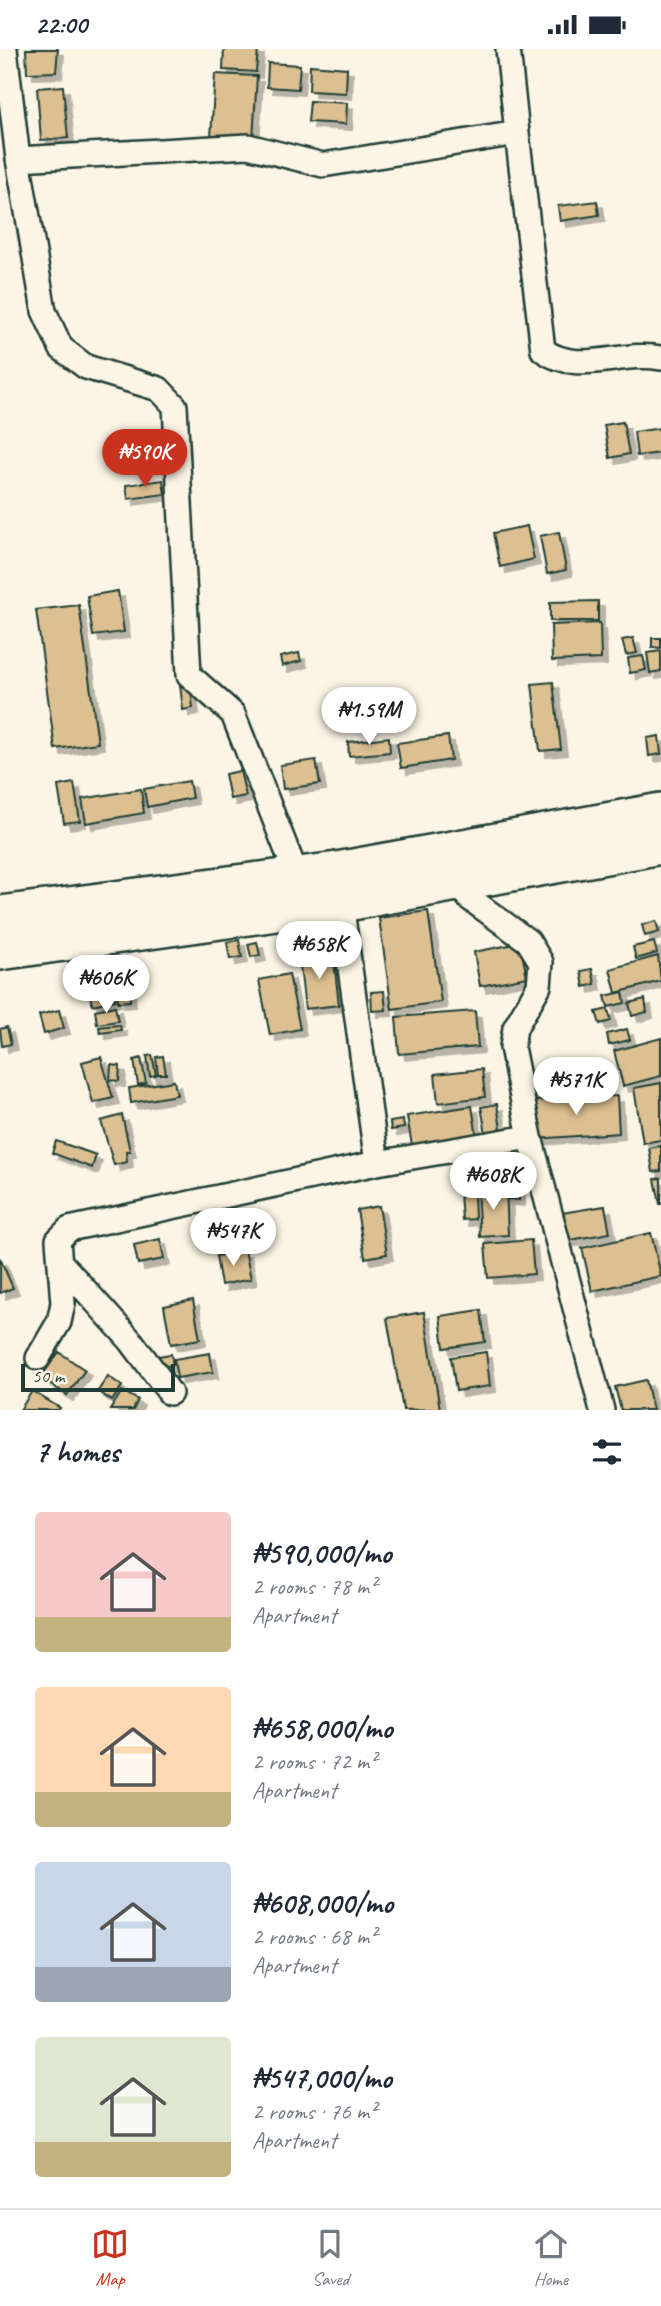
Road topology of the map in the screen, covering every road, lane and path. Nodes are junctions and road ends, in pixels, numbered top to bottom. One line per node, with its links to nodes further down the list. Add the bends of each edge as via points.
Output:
1 (5, 49): 4 (street)
2 (508, 49): 3 (street)
3 (517, 132): 4 (street, via 323,165 248,146); 5 (street, via 543,351 556,360 576,363 645,355)
4 (18, 159): 8 (street, via 44,311 61,348 86,367 159,389 175,406 189,675 233,714)
5 (661, 358)
6 (661, 812): 8 (main road)
7 (661, 845): 9 (main road)
8 (297, 876): 11 (main road)
9 (457, 880): 10 (main road); 13 (street, via 469,898 528,941 541,963 540,986 515,1028 512,1047)
10 (341, 903): 12 (main road); 14 (street)
11 (0, 915)
12 (0, 951)
13 (530, 1137): 14 (street); 18 (street)
14 (377, 1163): 15 (street, via 83,1224 58,1240)
15 (60, 1262): 16 (street, via 63,1303 59,1322); 17 (street, via 131,1341)
16 (38, 1358)
17 (170, 1393)
18 (602, 1410)

